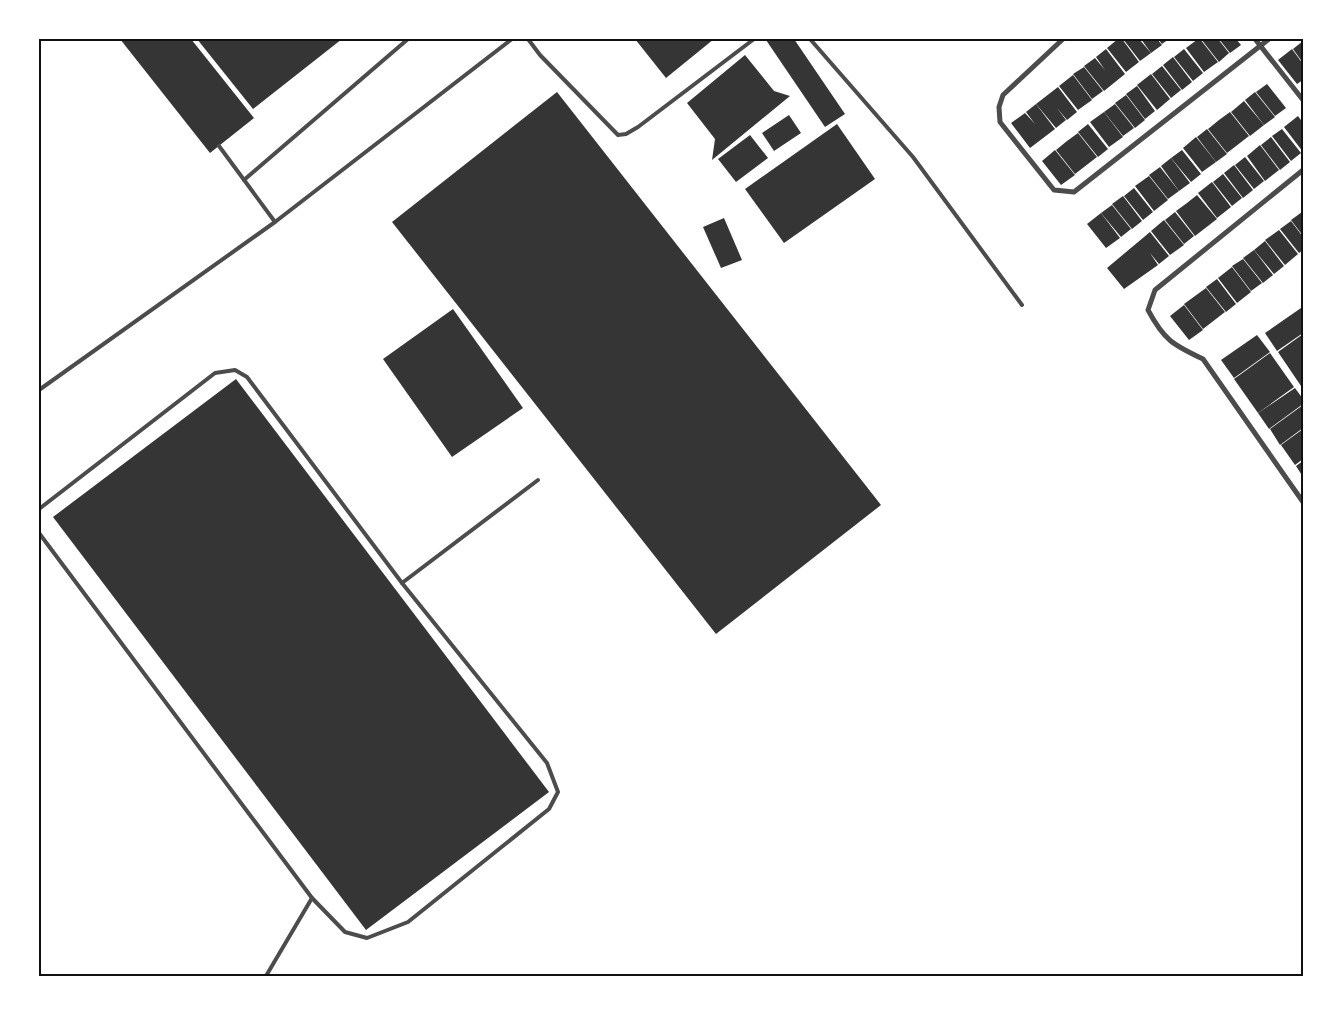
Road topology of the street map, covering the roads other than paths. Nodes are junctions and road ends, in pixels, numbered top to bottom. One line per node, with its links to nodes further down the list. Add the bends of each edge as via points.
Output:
1 (408, 39): 13 (lane)
2 (512, 39): 14 (lane)
3 (528, 39): 4 (lane, via 618,135 638,127)
4 (754, 39)
5 (810, 39): 15 (lane, via 914,157)
6 (1063, 39): 9 (street, via 1003,95 999,107 1000,122 1054,190 1074,192)
7 (1255, 39): 9 (street)
8 (1269, 39): 9 (street)
9 (1260, 46): 10 (street)
10 (1303, 100)
11 (219, 146): 13 (lane)
12 (1303, 170): 18 (street, via 1155,290 1148,310 1160,332 1179,348 1203,359)
13 (244, 180): 14 (lane)
14 (275, 222): 16 (lane)
15 (1022, 305)
16 (39, 390)
17 (538, 480): 21 (lane)
18 (1303, 502)
19 (39, 509): 21 (lane, via 215,373 235,370 247,377)
20 (39, 533): 22 (lane)
21 (402, 583): 22 (lane, via 547,763 558,792 549,809 408,922 367,938 345,932)
22 (312, 898): 23 (lane)
23 (266, 976)

